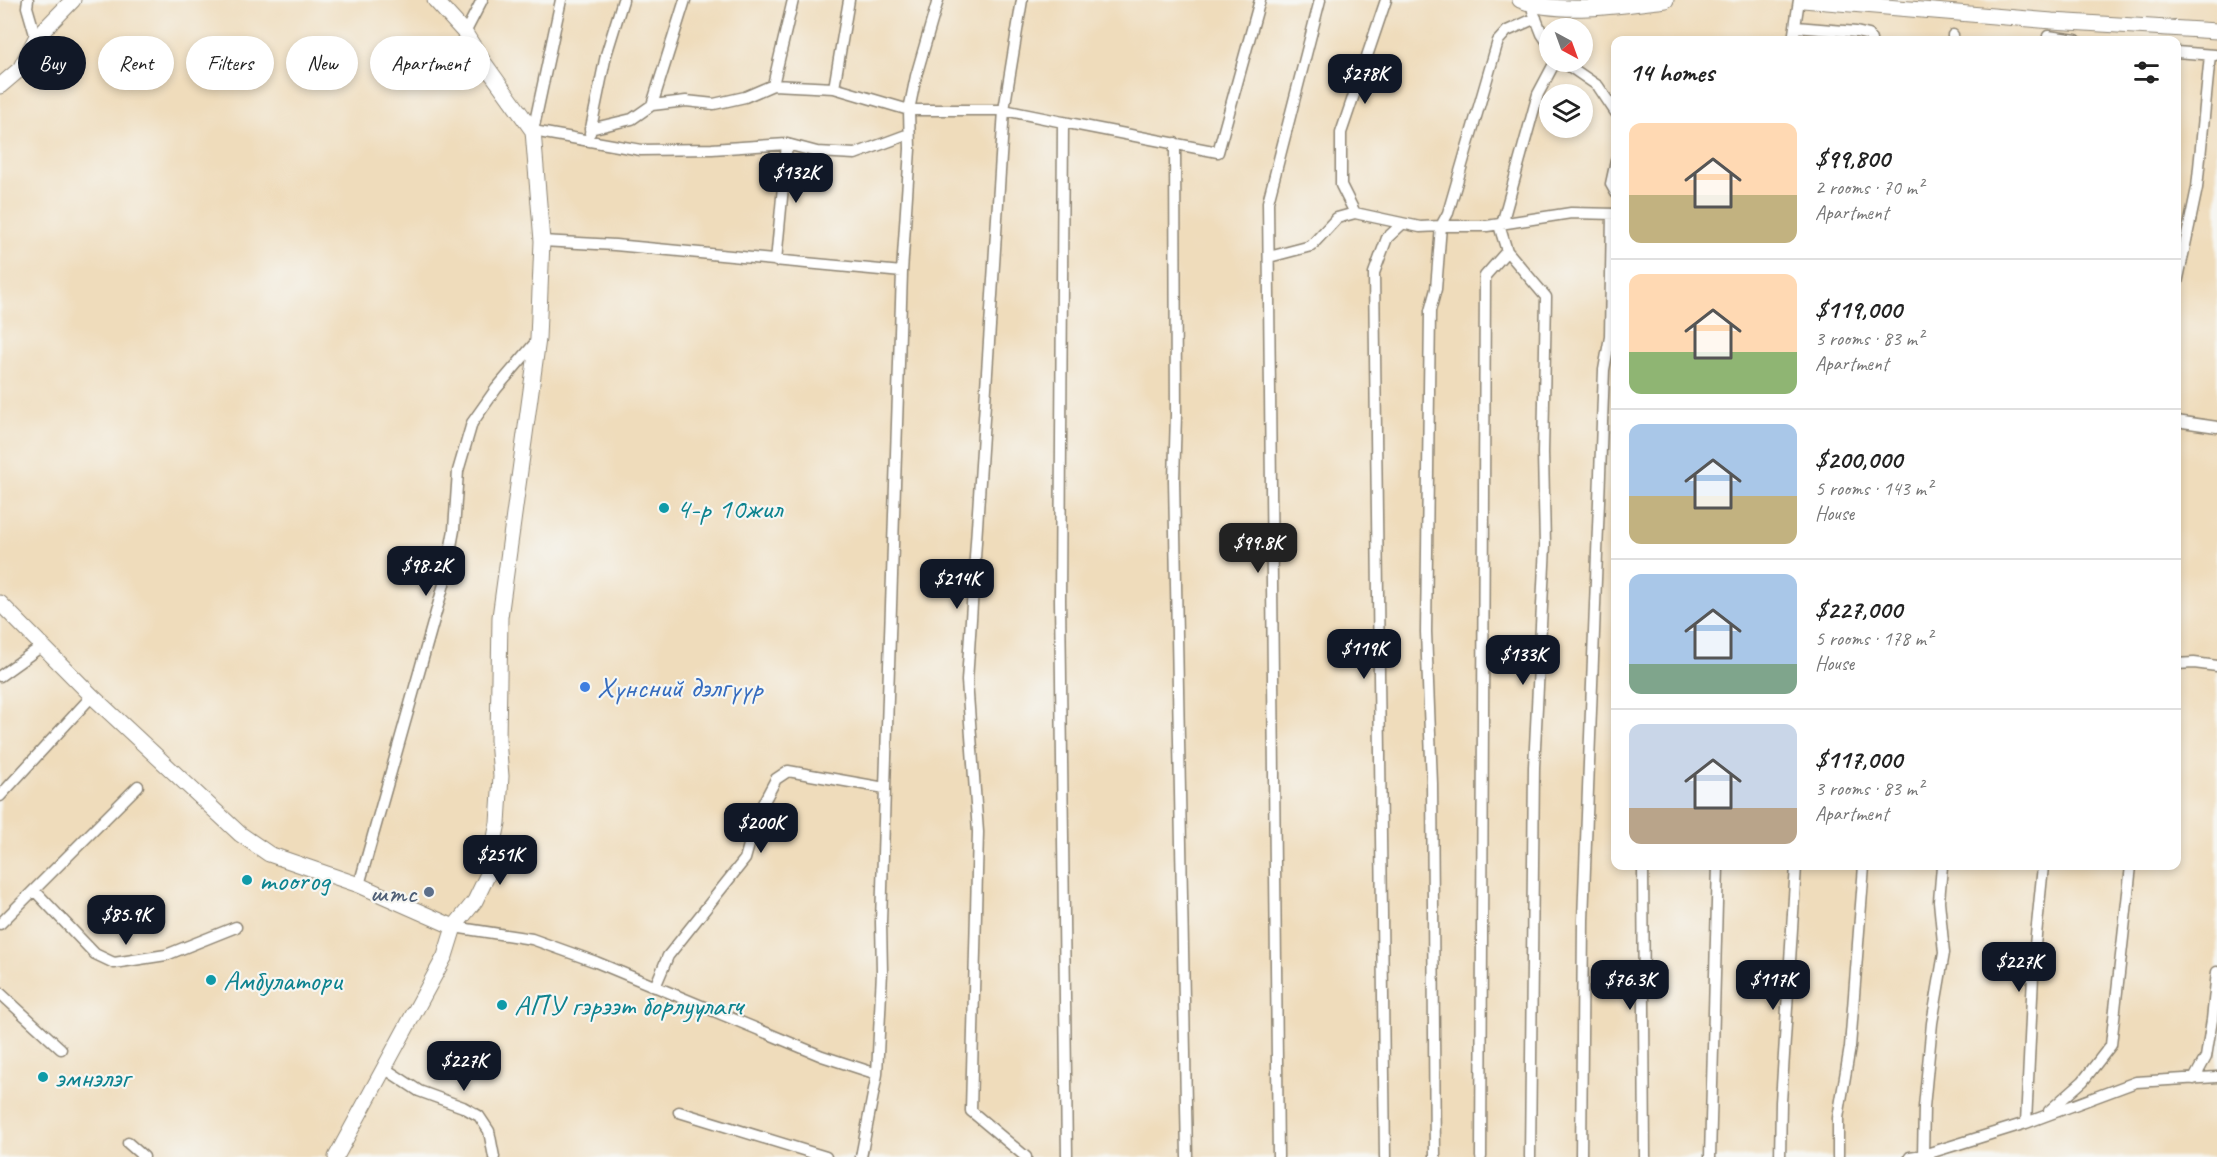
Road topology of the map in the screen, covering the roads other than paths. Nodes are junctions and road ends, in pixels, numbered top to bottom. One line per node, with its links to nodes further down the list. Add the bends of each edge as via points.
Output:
1 (28, 0): 24 (street)
2 (73, 0): 25 (street)
3 (435, 0): 22 (street)
4 (482, 0): 22 (street)
5 (561, 0): 41 (street)
6 (623, 0): 43 (street, via 606,55)
7 (686, 0): 36 (street)
8 (793, 0): 33 (street)
9 (849, 0): 35 (street)
10 (938, 0): 38 (street, via 915,75)
11 (1022, 0): 39 (street)
12 (1260, 0): 44 (street, via 1218,152)
13 (1320, 0): 53 (street, via 1268,202)
14 (1386, 0): 46 (street, via 1341,133 1341,185)
15 (1666, 0): 18 (street, via 1587,9)
16 (1801, 0): 17 (street); 19 (street)
17 (1928, 5): 23 (street)
18 (1529, 7): 20 (street); 50 (street, via 1498,41)
19 (1796, 27): 26 (street); 27 (street)
20 (1539, 28)
21 (2217, 31): 23 (street)
22 (465, 33): 41 (street)
23 (2049, 33)
24 (35, 36)
25 (38, 36)
26 (1794, 36)
27 (1869, 36)
28 (2181, 52): 29 (street)
29 (2214, 55): 55 (street, via 2197,188)
30 (18, 71): 34 (street)
31 (1550, 72): 49 (street, via 1538,94)
32 (1578, 72): 37 (street, via 1598,86)
33 (772, 85): 35 (street); 36 (street, via 714,104 687,101)
34 (0, 86)
35 (834, 88): 38 (street)
36 (652, 105): 43 (street, via 632,119)
37 (1611, 106)
38 (909, 110): 39 (street); 42 (street)
39 (1004, 110): 40 (street); 100 (street, via 967,681 978,832 971,1111)
40 (1064, 122): 44 (street); 101 (street, via 1060,600)
41 (533, 131): 43 (street); 51 (street)
42 (909, 134): 45 (street, via 855,154 817,152); 56 (street)
43 (589, 135): 45 (street, via 642,150)
44 (1175, 143): 102 (street, via 1174,480)
45 (787, 144): 54 (street)
46 (1356, 213): 48 (street); 53 (street, via 1337,218 1311,246)
47 (1611, 214): 49 (street, via 1571,213)
48 (1402, 224): 50 (street); 104 (street, via 1387,238 1374,273)
49 (1500, 224): 50 (street); 52 (street)
50 (1441, 226): 105 (street, via 1436,289 1430,311 1426,632 1432,784)
51 (542, 241): 54 (street); 58 (street)
52 (1508, 250): 106 (street, via 1485,276); 107 (street, via 1546,297 1545,545 1534,767)
53 (1269, 257): 103 (street)
54 (776, 261): 56 (street)
55 (2181, 264)
56 (902, 273): 68 (street)
57 (1611, 306): 108 (street, via 1604,370 1583,920)
58 (538, 339): 77 (street, via 472,423 458,471 454,530 444,584); 81 (street, via 500,617 498,823 487,876 475,901)
59 (2181, 422): 60 (street)
60 (2217, 427)
61 (0, 603): 62 (street)
62 (42, 646): 65 (street); 66 (street)
63 (2181, 664): 64 (street)
64 (2217, 666)
65 (0, 676)
66 (92, 696): 69 (street); 77 (street, via 240,834 269,854)
67 (138, 786): 78 (street)
68 (885, 788): 83 (street, via 788,771 776,779 758,813 746,859 668,956); 87 (street)
69 (0, 796)
70 (1643, 870): 109 (street)
71 (1718, 870): 110 (street)
72 (1796, 870): 111 (street)
73 (1864, 870): 112 (street, via 1850,1047 1838,1119)
74 (1942, 870): 94 (street, via 1939,901 1944,953 1932,1023)
75 (2043, 870): 92 (street, via 2034,955)
76 (2131, 870): 91 (street, via 2111,1045 2083,1081)
77 (359, 885): 81 (street)
78 (34, 890): 79 (street); 80 (street, via 95,954 114,963 166,955)
79 (0, 924)
80 (236, 927)
81 (454, 927): 83 (street, via 532,939); 86 (street, via 445,956)
82 (2217, 972): 89 (street, via 2206,1057)
83 (655, 987): 87 (street, via 822,1056)
84 (0, 993): 85 (street)
85 (61, 1048)
86 (384, 1068): 96 (street); 97 (street, via 419,1091 478,1116 489,1131)
87 (877, 1074): 99 (street)
88 (2217, 1077): 89 (street)
89 (2194, 1078): 91 (street, via 2136,1082)
90 (679, 1112): 98 (street)
91 (2044, 1116): 92 (street)
92 (2026, 1124): 94 (street)
93 (128, 1143): 95 (street)
94 (1923, 1155): 113 (street)
95 (144, 1157)
96 (336, 1157)
97 (494, 1157)
98 (826, 1157)
99 (861, 1157)
100 (1026, 1157)
101 (1067, 1157)
102 (1187, 1157)
103 (1278, 1157)
104 (1385, 1157)
105 (1435, 1157)
106 (1481, 1157)
107 (1530, 1157)
108 (1581, 1157)
109 (1646, 1157)
110 (1710, 1157)
111 (1780, 1157)
112 (1838, 1157)
113 (1910, 1157)

